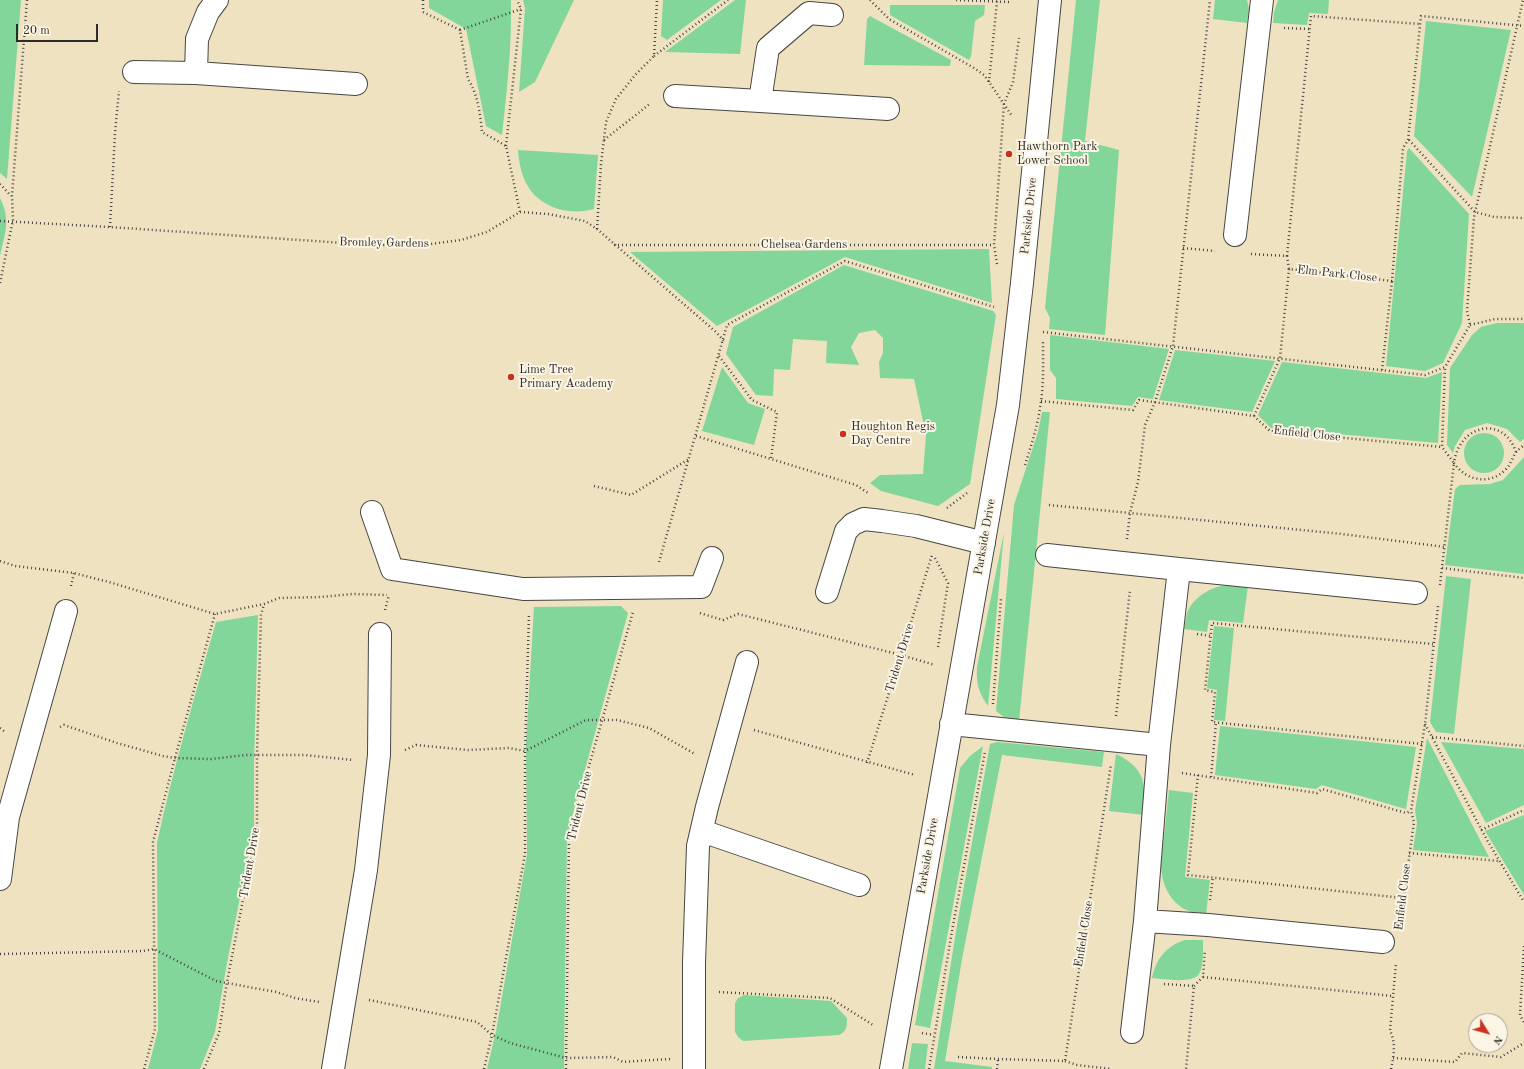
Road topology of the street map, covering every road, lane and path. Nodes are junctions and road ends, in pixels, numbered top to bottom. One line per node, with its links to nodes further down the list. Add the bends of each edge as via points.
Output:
1 (27, 0): 35 (path)
2 (217, 0): 24 (street, via 208,12 197,39)
3 (423, 0): 21 (path, via 423,12)
4 (517, 0): 16 (path)
5 (657, 0): 22 (path)
6 (728, 0): 22 (path)
7 (870, 0): 25 (path, via 889,19 974,68)
8 (956, 0): 13 (path)
9 (1050, 0): 32 (street, Parkside Drive)
10 (1210, 0): 46 (path)
11 (1262, 0): 43 (street)
12 (1523, 0): 19 (path)
13 (997, 1): 14 (path); 25 (path)
14 (1009, 2)
15 (810, 7): 17 (street); 28 (street, via 768,48)
16 (521, 9): 21 (path); 33 (path)
17 (832, 15)
18 (1420, 24): 19 (path, Elm Park Close, via 1421,16); 31 (path, Elm Park Close); 47 (path, via 1311,16)
19 (1517, 26): 20 (path); 37 (path)
20 (1524, 26)
21 (460, 30): 33 (path, via 468,79 479,105 482,132)
22 (654, 56): 30 (path, via 616,99 606,122)
23 (134, 72): 24 (street); 41 (path, via 125,79 119,92)
24 (196, 73): 26 (street)
25 (989, 82): 32 (path, via 1011,115)
26 (356, 84)
27 (675, 96): 28 (street); 30 (path, via 649,103)
28 (760, 101): 29 (street)
29 (888, 109)
30 (604, 140): 42 (path)
31 (1408, 140): 37 (path); 49 (path, Elm Park Close, via 1403,148)
32 (1036, 142): 76 (street, Parkside Drive, via 1008,405)
33 (506, 146): 36 (path)
34 (0, 184): 35 (path)
35 (12, 196): 40 (path)
36 (520, 212): 41 (path, Bromley Gardens, via 487,232 461,240 423,245 373,245); 42 (path, via 585,221)
37 (1475, 212): 38 (path, via 1494,217); 53 (path, via 1467,311)
38 (1524, 218)
39 (0, 220): 40 (path, Bromley Gardens)
40 (13, 220): 41 (path, Bromley Gardens, via 60,225); 50 (path)
41 (110, 226)
42 (597, 229): 44 (path)
43 (1234, 244): 46 (path, Elm Park Close); 47 (path, Elm Park Close)
44 (614, 245): 45 (path, Chelsea Gardens); 54 (path)
45 (994, 245)
46 (1183, 248): 55 (path)
47 (1287, 256): 48 (path, Elm Park Close)
48 (1289, 269): 49 (path, Elm Park Close); 57 (path)
49 (1392, 280): 59 (path)
50 (0, 283)
51 (1001, 309): 54 (path, Trident Drive, via 845,261 727,325)
52 (1524, 319): 53 (path, via 1495,319)
53 (1470, 325): 58 (path)
54 (724, 341): 56 (path, Trident Drive)
55 (1173, 346): 57 (path); 60 (path, via 1042,332); 61 (path, Enfield Close)
56 (719, 356): 63 (path, Trident Drive); 68 (path, via 752,400 777,412)
57 (1280, 358): 59 (path); 62 (path)
58 (1445, 367): 59 (path, via 1425,374); 65 (path)
59 (1382, 370)
60 (1041, 401): 61 (path, via 1133,410 1139,400); 70 (path, via 1035,436)
61 (1155, 402): 62 (path); 75 (path, Enfield Close, via 1145,425 1138,482)
62 (1254, 416): 65 (path, Enfield Close, via 1270,431)
63 (696, 436): 67 (path, Trident Drive); 68 (path)
64 (1524, 445): 66 (path)
65 (1442, 447): 69 (path)
66 (1516, 452): 69 (path, via 1511,464 1504,471 1488,479 1467,476); 69 (path, via 1513,444 1502,433 1487,429 1469,434 1462,440)
67 (689, 459): 72 (path, via 631,495); 89 (path, Trident Drive)
68 (771, 459): 71 (path)
69 (1454, 463): 77 (path)
70 (1025, 466)
71 (856, 485)
72 (594, 486)
73 (1049, 505): 75 (path)
74 (372, 512): 89 (street, via 392,569 523,589)
75 (1130, 513): 77 (path); 82 (path, Enfield Close, via 1126,536)
76 (984, 543): 86 (street, via 916,526 864,519 846,531); 106 (street, Parkside Drive)
77 (1445, 547): 84 (path)
78 (933, 553): 100 (path, Trident Drive)
79 (1047, 555): 82 (street)
80 (712, 558): 89 (street, via 701,587)
81 (0, 561): 97 (path, via 15,566 74,573)
82 (1128, 563): 83 (street); 110 (path, Enfield Close, via 1131,585)
83 (1179, 568): 88 (street); 112 (street)
84 (1442, 568): 85 (path); 87 (path)
85 (1524, 578)
86 (827, 592)
87 (1439, 592)
88 (1416, 593)
89 (646, 594): 103 (path, Trident Drive, via 632,613)
90 (1002, 595): 108 (path)
91 (395, 596): 93 (path, via 352,594 279,598)
92 (1438, 600): 99 (path, Enfield Close)
93 (264, 604): 97 (path); 116 (path, Trident Drive, via 261,615)
94 (530, 608): 115 (path)
95 (66, 611): 114 (street)
96 (695, 611): 100 (path, via 723,620 738,614)
97 (215, 614): 117 (path)
98 (380, 634): 118 (street)
99 (1434, 644): 104 (path, via 1212,623 1205,690 1215,692 1212,722); 107 (path, Enfield Close)
100 (901, 655): 102 (path); 119 (path, Trident Drive)
101 (747, 662): 105 (street)
102 (934, 665)
103 (603, 721): 115 (path, via 586,720); 120 (path, via 617,720 649,728); 155 (path, Trident Drive, via 569,836)
104 (1216, 723): 111 (path); 124 (path)
105 (730, 724): 119 (path); 120 (street)
106 (951, 724): 108 (street); 165 (street, Parkside Drive)
107 (1425, 724): 109 (path); 111 (path, Enfield Close)
108 (990, 729): 110 (street); 166 (path)
109 (1432, 736): 113 (path); 127 (path)
110 (1113, 740): 112 (street); 158 (path, Enfield Close, via 1110,776)
111 (1422, 744): 126 (path, Enfield Close)
112 (1159, 745): 121 (street)
113 (1524, 746)
114 (26, 748): 117 (path, via 64,725 117,743); 131 (street, via 8,817)
115 (525, 751): 118 (path, via 510,748 468,750 416,745); 152 (path, via 525,854)
116 (257, 754): 117 (path, via 211,759); 118 (path); 143 (path, Trident Drive, via 257,828)
117 (175, 758): 139 (path, via 153,842)
118 (378, 759): 148 (street, via 366,870)
119 (867, 763): 123 (path)
120 (718, 767): 128 (street)
121 (1157, 769): 122 (path); 135 (street)
122 (1198, 775): 124 (path); 133 (path, via 1188,875)
123 (915, 776)
124 (1211, 777): 126 (path, via 1316,793 1322,788 1406,813)
125 (1524, 810): 127 (path)
126 (1411, 811): 129 (path, Enfield Close, via 1414,822)
127 (1481, 830): 130 (path)
128 (702, 832): 132 (street); 146 (street, via 698,846 695,902)
129 (1409, 853): 130 (path, Enfield Close); 133 (path, Enfield Close)
130 (1500, 861): 134 (path)
131 (0, 879)
132 (859, 885)
133 (1403, 898): 137 (path, Enfield Close)
134 (1524, 902)
135 (1145, 921): 136 (street, Enfield Close); 144 (street)
136 (1208, 925): 140 (street, Enfield Close); 142 (path)
137 (1399, 928)
138 (1524, 946): 149 (path, via 1520,1015)
139 (154, 949): 141 (path); 143 (path, via 216,981); 160 (path, via 155,1029)
140 (1390, 950): 147 (path)
141 (0, 954)
142 (1203, 977): 145 (path); 147 (path)
143 (227, 982): 148 (path, via 295,998); 161 (path, Trident Drive, via 219,1033)
144 (1138, 982): 145 (path); 151 (street)
145 (1194, 986): 169 (path)
146 (694, 991): 150 (path, via 830,998); 159 (street)
147 (1393, 996): 156 (path, via 1390,1031 1394,1038)
148 (344, 1001): 152 (path, via 477,1022); 162 (street)
149 (1524, 1023)
150 (873, 1025)
151 (1132, 1032)
152 (492, 1035): 155 (path, via 510,1043); 163 (path)
153 (1524, 1043): 156 (path, via 1501,1057 1462,1053 1455,1062)
154 (958, 1057): 157 (path)
155 (566, 1058): 159 (path, via 613,1057 623,1062 646,1060); 164 (path, Trident Drive)
156 (1393, 1058): 170 (path)
157 (998, 1059): 158 (path); 167 (path)
158 (1065, 1061): 168 (path)
159 (694, 1064)
160 (144, 1069)
161 (204, 1069)
162 (333, 1069)
163 (484, 1069)
164 (566, 1069)
165 (890, 1069)
166 (929, 1069)
167 (997, 1069)
168 (1112, 1069)
169 (1186, 1069)
170 (1391, 1069)

